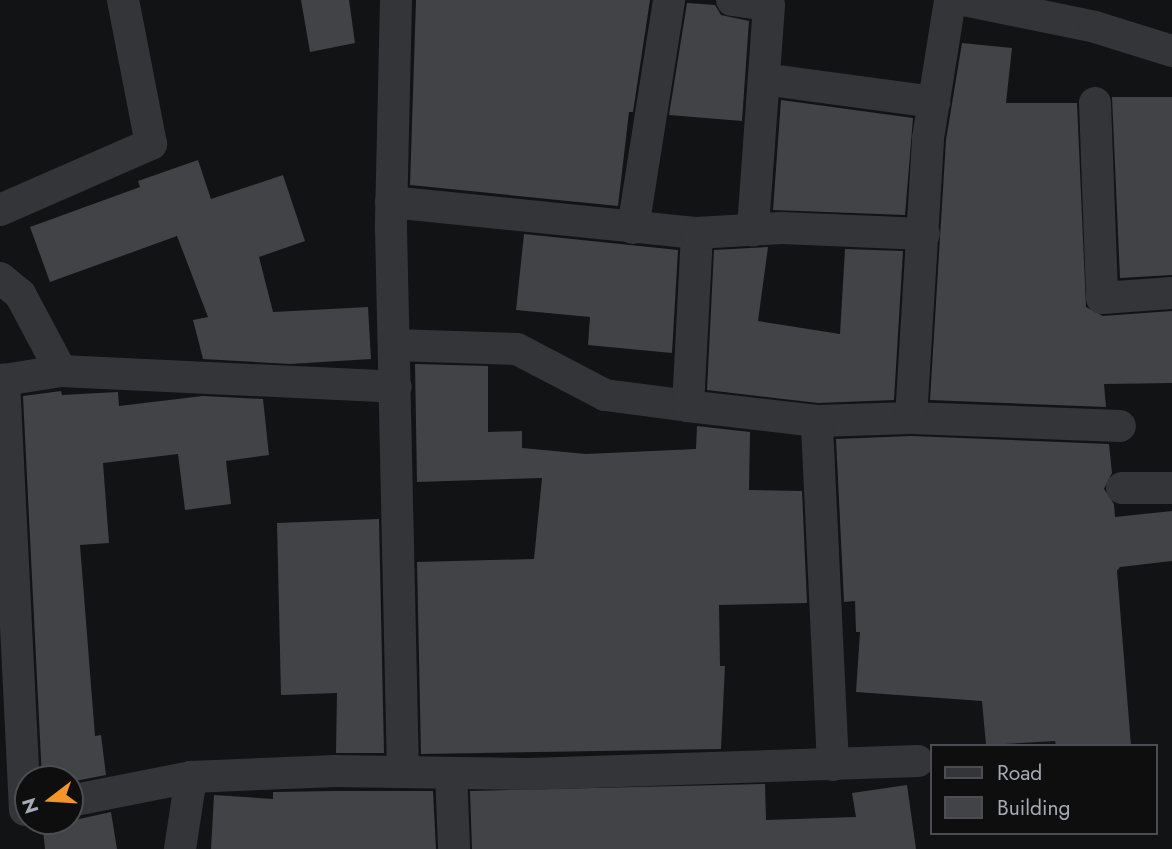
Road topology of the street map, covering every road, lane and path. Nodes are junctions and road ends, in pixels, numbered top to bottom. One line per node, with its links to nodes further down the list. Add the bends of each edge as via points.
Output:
1 (123, 0): 12 (street, via 151,144)
2 (396, 0): 11 (street)
3 (669, 0): 13 (street)
4 (732, 0): 8 (street, via 769,5)
5 (950, 0): 9 (street)
6 (964, 0): 7 (street, via 1095,27)
7 (1172, 51)
8 (764, 79): 9 (street); 14 (street)
9 (934, 102): 16 (street)
10 (1095, 103): 18 (street, via 1102,298)
11 (391, 202): 13 (street); 19 (street)
12 (0, 210)
13 (633, 228): 15 (street)
14 (752, 230): 15 (street); 16 (street)
15 (697, 233): 22 (street)
16 (924, 233): 23 (street)
17 (0, 278): 20 (street, via 20,294)
18 (1172, 293)
19 (394, 345): 21 (street); 22 (street, via 517,349 605,395)
20 (61, 370): 21 (street); 29 (street, via 4,380)
21 (396, 387): 31 (street)
22 (688, 406): 24 (street)
23 (911, 418): 24 (street); 25 (street)
24 (817, 421): 30 (street)
25 (1120, 426)
26 (1122, 488): 27 (street)
27 (1172, 488)
28 (918, 761): 30 (street)
29 (17, 765)
30 (832, 765): 32 (street)
31 (403, 772): 32 (street); 33 (street)
32 (451, 773): 36 (street)
33 (191, 777): 34 (street); 35 (street)
34 (84, 798)
35 (180, 849)
36 (454, 849)

